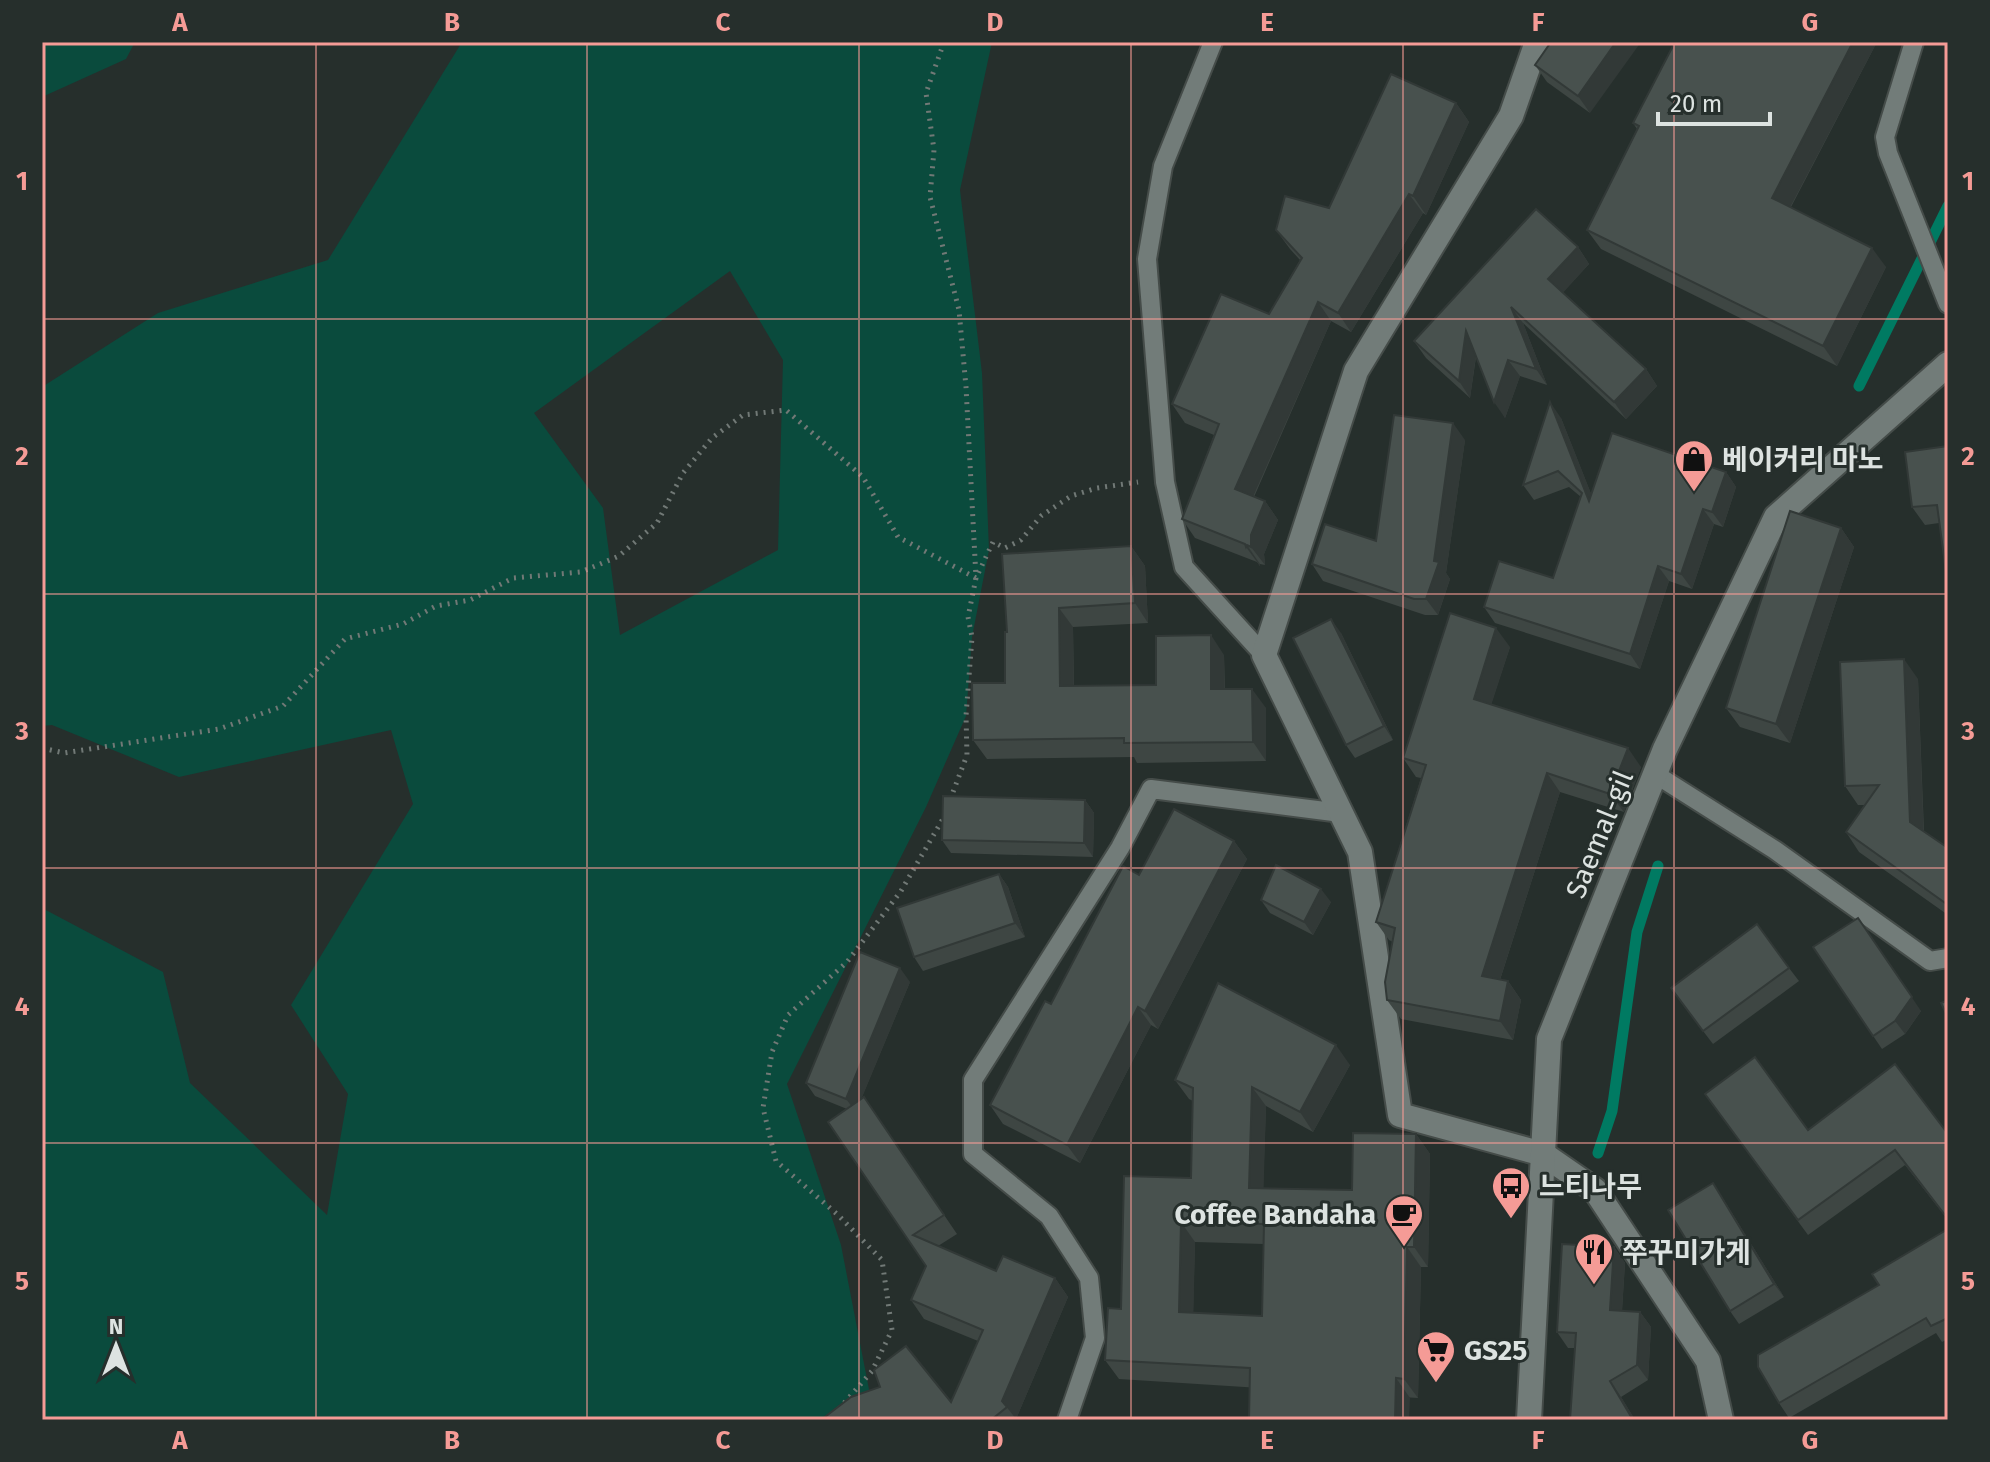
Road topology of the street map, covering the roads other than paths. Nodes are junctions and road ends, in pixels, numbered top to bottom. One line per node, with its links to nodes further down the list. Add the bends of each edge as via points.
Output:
1 (1213, 42): 6 (lane, via 1163,166 1147,259 1165,482 1184,567)
2 (1537, 42): 6 (street, via 1511,116 1356,371)
3 (1914, 42): 4 (lane, via 1885,137)
4 (1947, 302)
5 (1948, 364): 7 (street, Saemal-gil, via 1776,517)
6 (1264, 655): 8 (street)
7 (1655, 774): 9 (lane, via 1775,850 1930,961); 10 (street, Saemal-gil, via 1549,1039)
8 (1341, 813): 10 (street, via 1360,852 1400,1115); 11 (lane, via 1151,789 1120,848 973,1080 973,1154 1049,1216 1089,1278 1095,1338)
9 (1948, 958)
10 (1543, 1154): 12 (street, Saemal-gil); 13 (street, via 1595,1190 1647,1266 1708,1361)
11 (1067, 1420)
12 (1529, 1420)
13 (1721, 1420)

